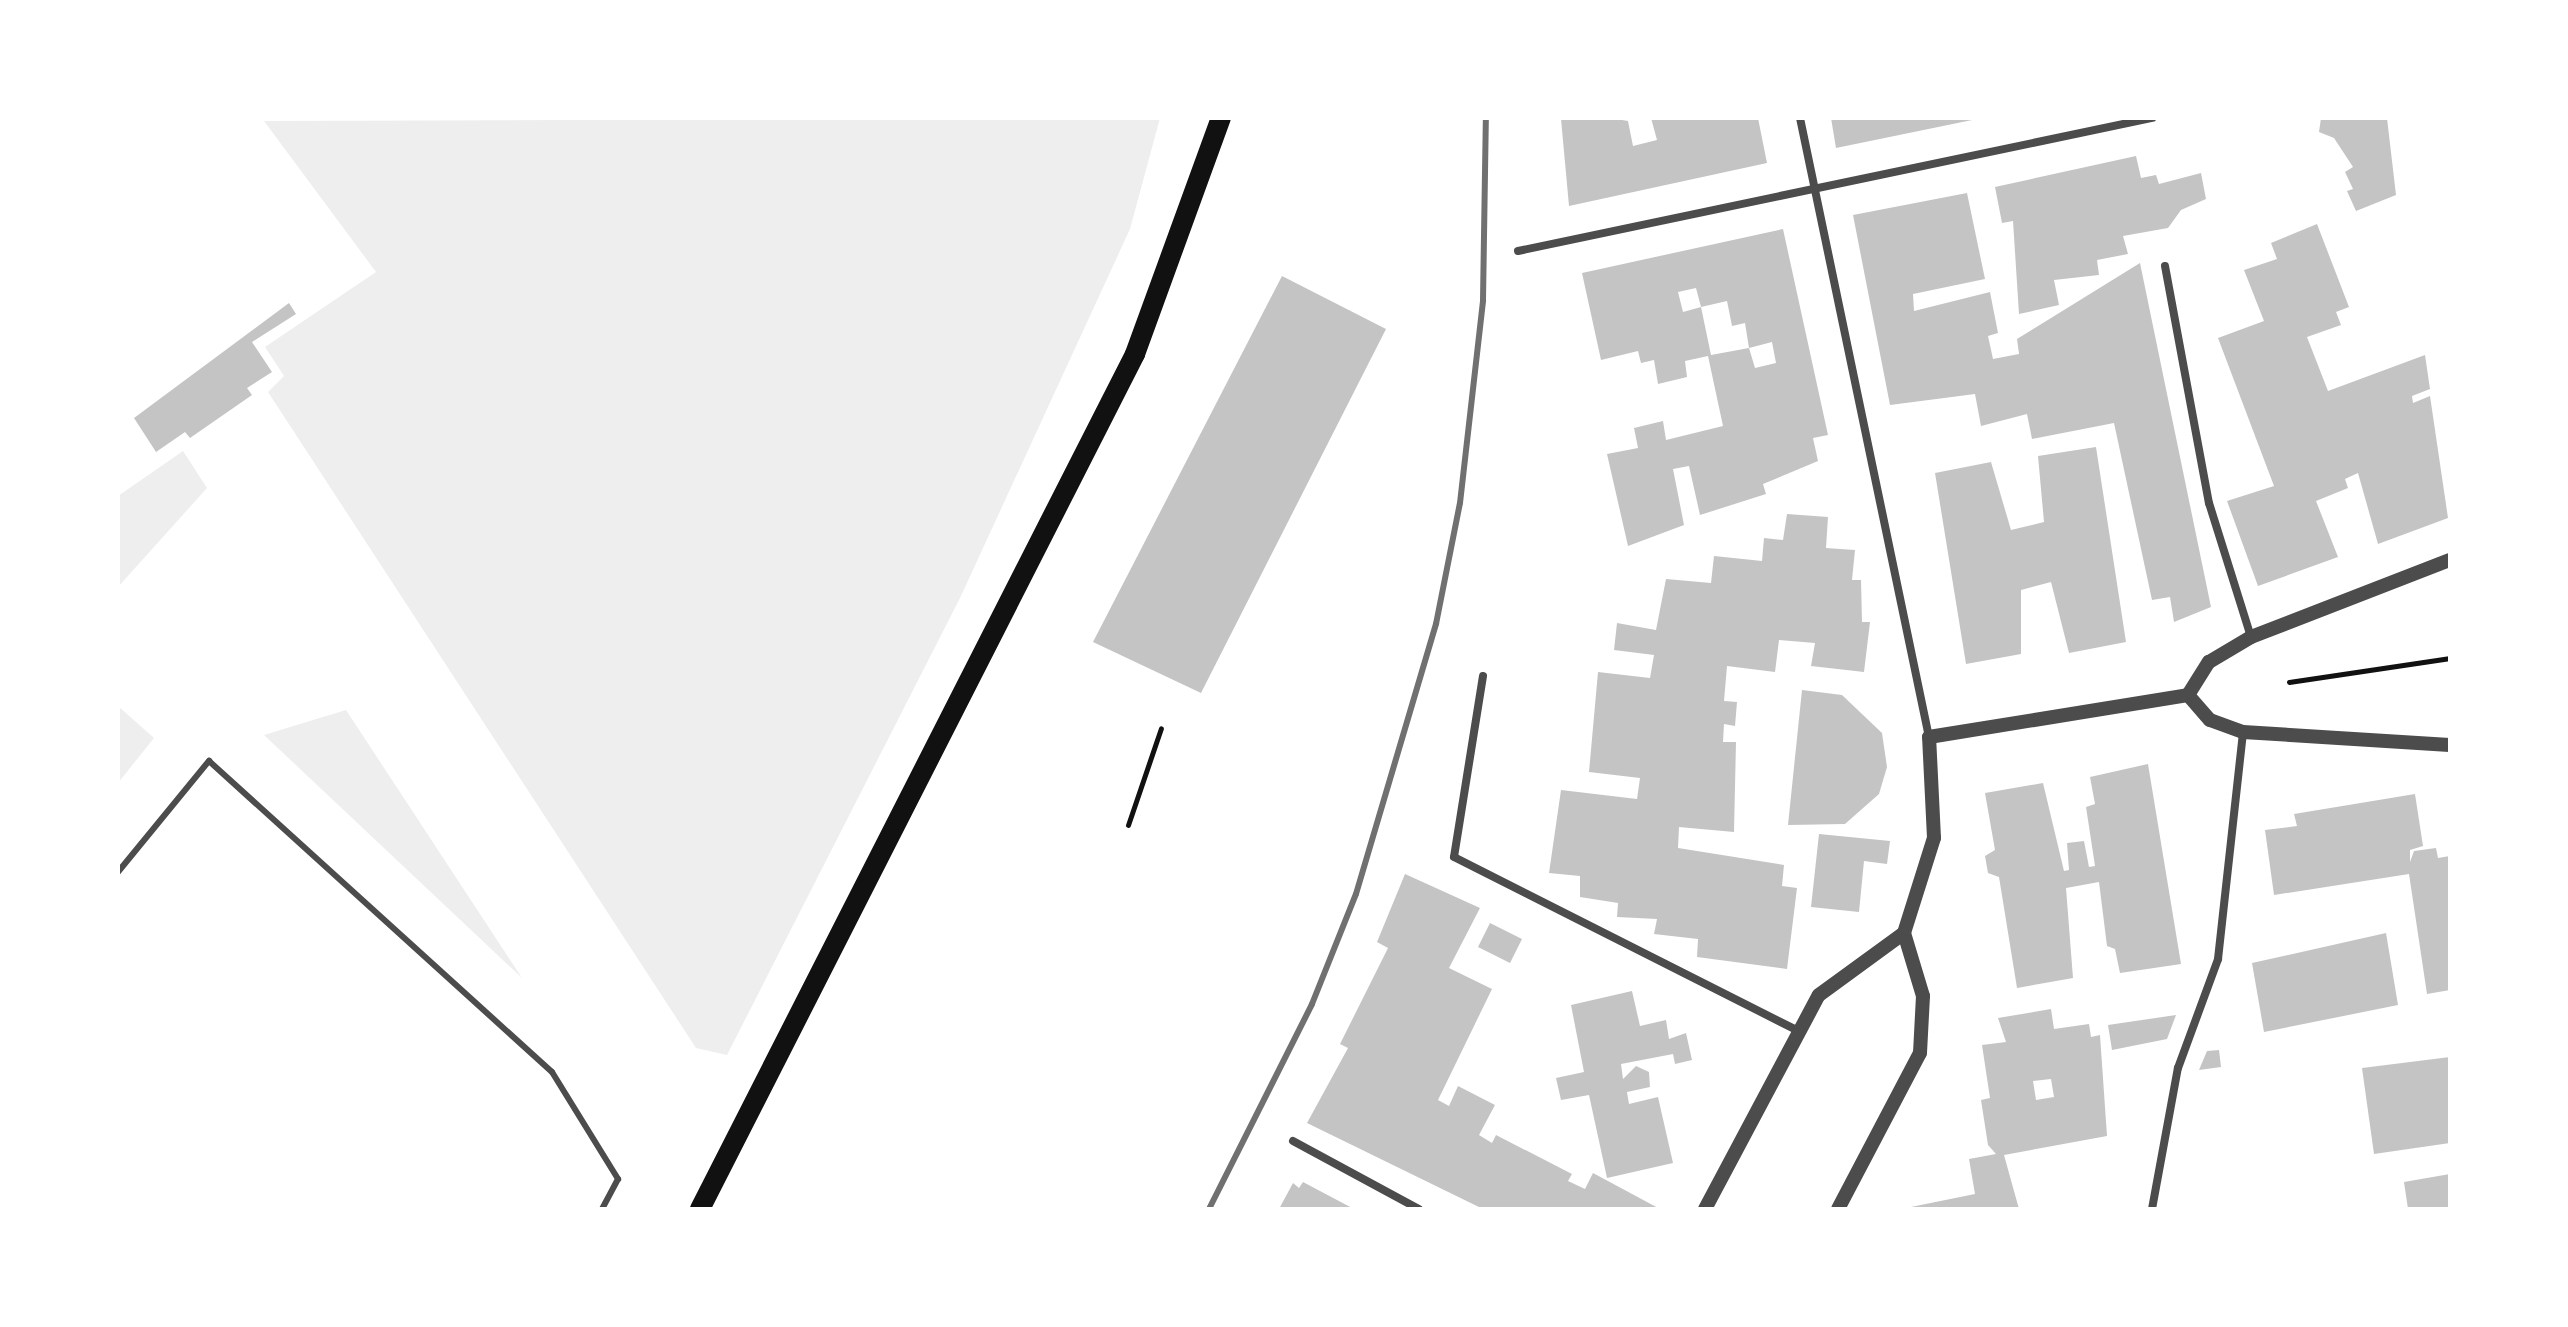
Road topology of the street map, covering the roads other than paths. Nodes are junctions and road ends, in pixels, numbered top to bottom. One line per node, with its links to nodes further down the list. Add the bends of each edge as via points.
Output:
1 (1221, 118): 21 (main road, via 1135,354)
2 (1800, 118): 6 (street)
3 (2098, 118): 5 (street)
4 (2152, 118): 5 (street)
5 (2100, 129): 6 (street)
6 (1815, 189): 7 (street); 14 (street)
7 (1518, 251)
8 (2165, 266): 10 (street, via 2209,503)
9 (2450, 560): 10 (street)
10 (2251, 637): 12 (street, via 2209,662)
11 (1483, 676): 18 (street, via 1454,857)
12 (2188, 695): 13 (street, via 2210,720); 14 (street)
13 (2243, 732): 15 (street); 25 (street, via 2218,959 2178,1068)
14 (1929, 737): 17 (street, via 1934,838)
15 (2450, 745)
16 (118, 872): 20 (lane, via 209,761 552,1072 618,1179)
17 (1904, 933): 18 (street, via 1819,995); 24 (street, via 1923,996 1920,1053)
18 (1796, 1030): 23 (street)
19 (1293, 1141): 22 (street)
20 (602, 1209)
21 (700, 1209)
22 (1419, 1209)
23 (1705, 1209)
24 (1838, 1209)
25 (2152, 1209)

